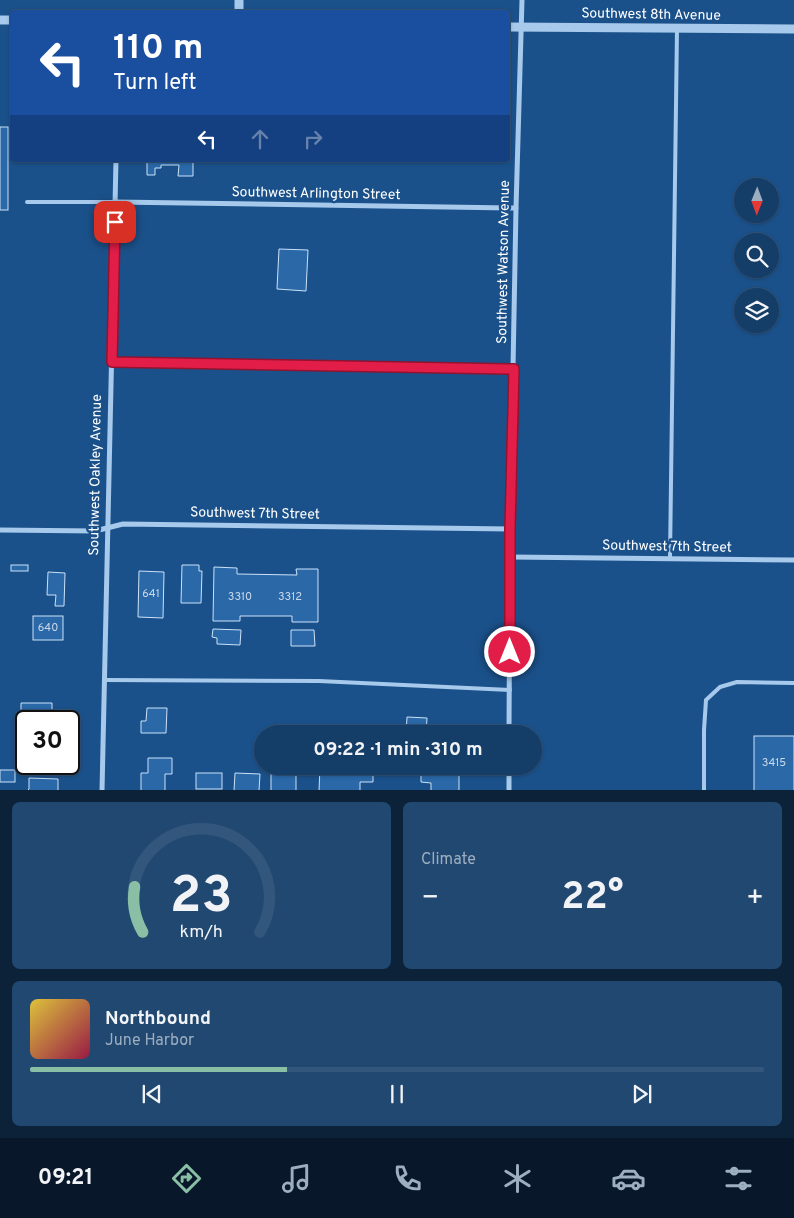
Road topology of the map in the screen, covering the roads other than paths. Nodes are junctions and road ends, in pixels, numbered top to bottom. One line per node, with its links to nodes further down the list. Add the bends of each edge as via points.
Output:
1 (522, 0): 3 (street, Southwest Watson Avenue)
2 (510, 27): 3 (street, Southwest 8th Avenue)
3 (522, 27): 4 (street, Southwest 8th Avenue); 9 (street, Southwest Watson Avenue)
4 (678, 29): 5 (street, Southwest 8th Avenue); 16 (lane)
5 (794, 29)
6 (116, 162): 8 (street, Southwest Oakley Avenue)
7 (27, 202): 8 (lane)
8 (115, 202): 9 (street, Southwest Arlington Street); 10 (street, Southwest Oakley Avenue)
9 (516, 208): 11 (street, Southwest Watson Avenue)
10 (112, 362): 11 (lane); 12 (street, Southwest Oakley Avenue)
11 (514, 369): 13 (street, Southwest Watson Avenue)
12 (108, 528): 13 (street, Southwest 7th Street, via 123,524); 14 (street, Southwest 7th Street, via 95,531); 18 (street, Southwest Oakley Avenue)
13 (510, 529): 15 (street, Southwest Watson Avenue)
14 (0, 530)
15 (510, 557): 16 (street, Southwest 7th Street); 20 (street, Southwest Watson Avenue)
16 (670, 558): 17 (street, Southwest 7th Street)
17 (794, 560)
18 (104, 680): 20 (lane, via 318,681); 23 (street, Southwest Oakley Avenue)
19 (794, 683): 25 (lane, via 737,682 720,687 706,700)
20 (510, 690): 21 (street, Southwest Watson Avenue)
21 (510, 725)
22 (509, 775): 24 (street)
23 (102, 790)
24 (509, 790)
25 (704, 790)

